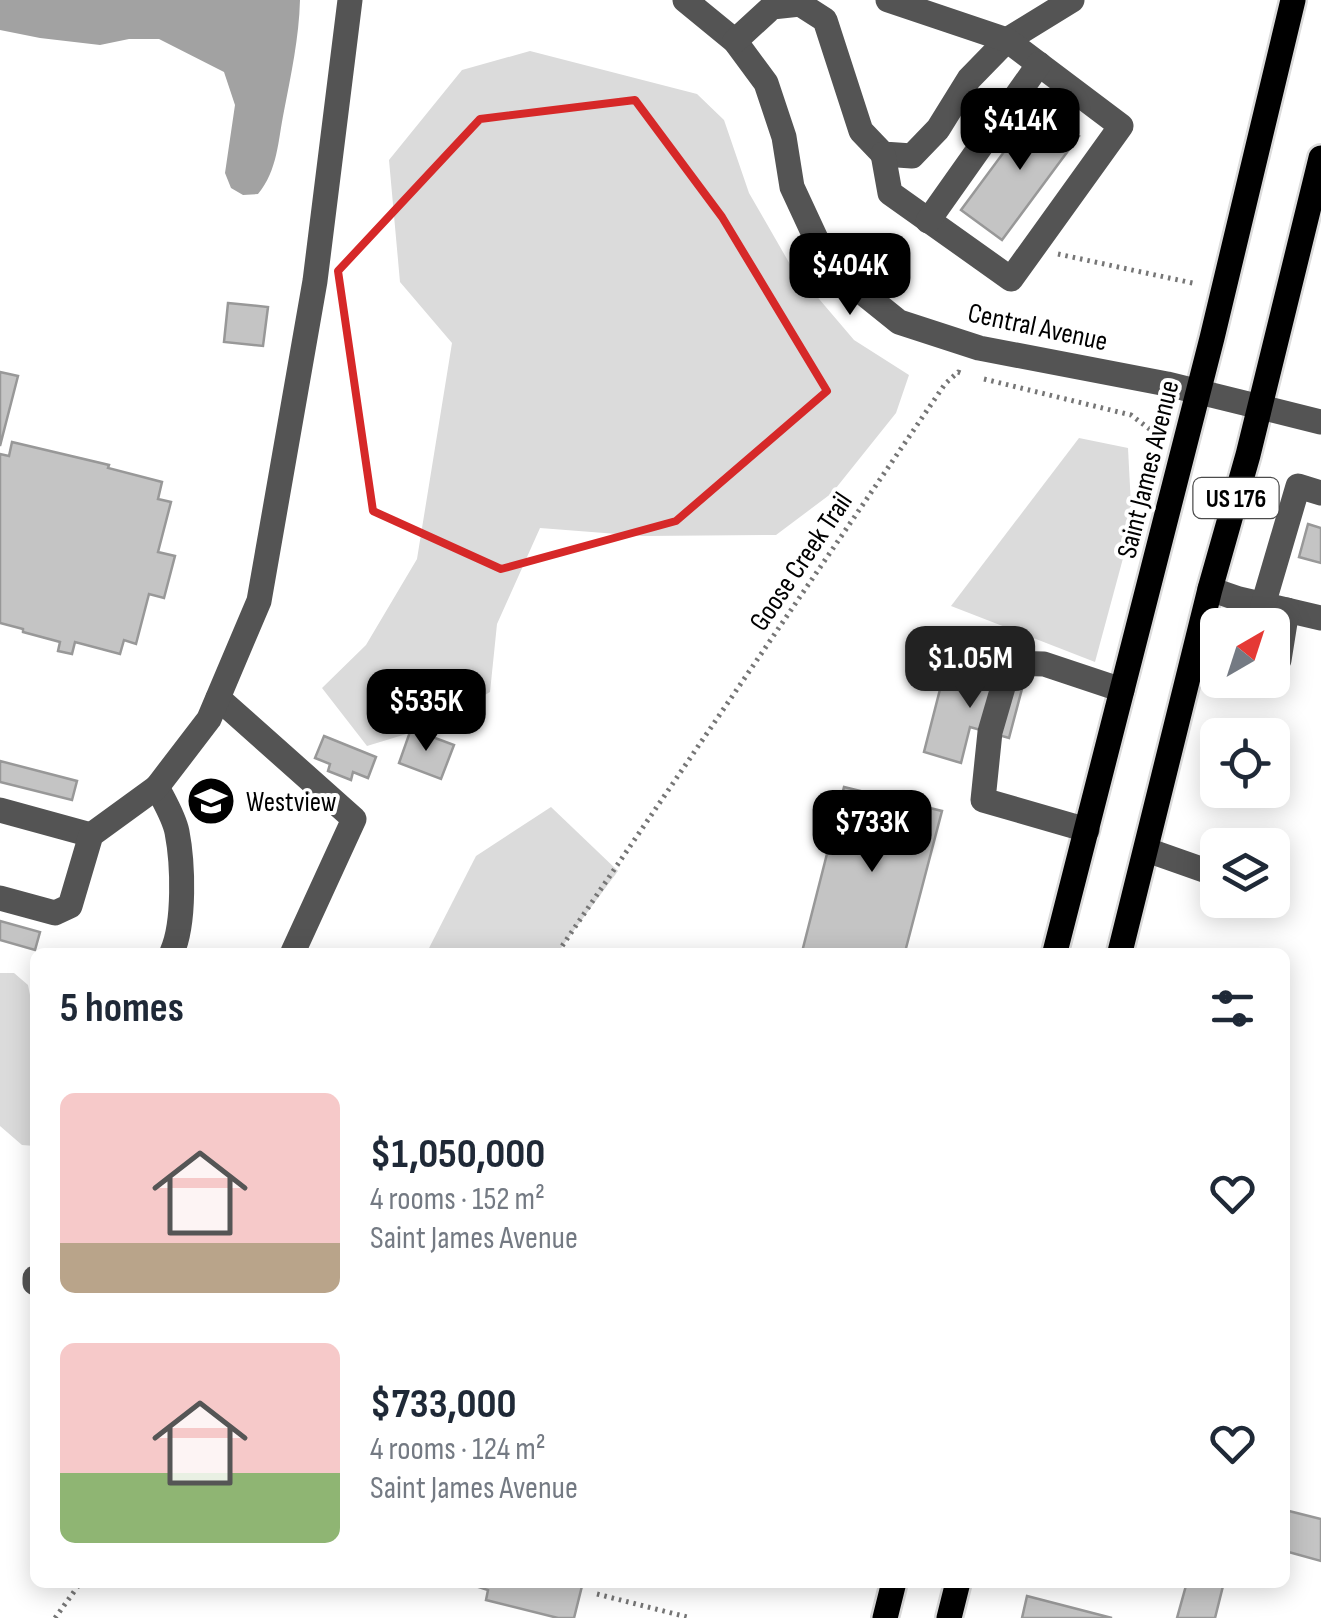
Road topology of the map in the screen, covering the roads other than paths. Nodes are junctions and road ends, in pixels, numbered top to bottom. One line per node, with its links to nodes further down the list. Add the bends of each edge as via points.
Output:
1 (350, 0): 23 (street, via 315,281 259,601)
2 (685, 0): 8 (street, Central Avenue)
3 (888, 0): 7 (street)
4 (1072, 0): 7 (street)
5 (1293, 0): 14 (main road, Saint James Avenue)
6 (773, 4): 8 (street); 10 (street, via 800,4 824,20 861,131)
7 (1007, 40): 9 (street); 10 (street, via 968,79 938,130 912,156)
8 (735, 41): 14 (street, Central Avenue, via 766,84 792,187 818,243 899,322 979,348)
9 (1039, 64): 13 (street); 13 (street, via 1121,126 1011,278)
10 (882, 154): 13 (street, via 890,193)
11 (1321, 158): 12 (main road, US 176)
12 (1315, 205): 15 (main road, US 176)
13 (928, 221)
14 (1198, 391): 15 (street, Central Avenue); 22 (main road, Saint James Avenue)
15 (1260, 407): 16 (street, Central Avenue); 18 (main road, US 176)
16 (1321, 422)
17 (1321, 493): 19 (street, via 1298,486)
18 (1210, 589): 19 (street); 28 (main road, US 176)
19 (1275, 608)
20 (1290, 611): 21 (street)
21 (1321, 618)
22 (1122, 690): 26 (main road, Saint James Avenue); 26 (street, via 1044,664 1010,663 990,732 983,800)
23 (218, 698): 24 (street); 32 (street, via 354,819)
24 (157, 787): 27 (street); 31 (street, via 177,829 182,898)
25 (0, 810): 27 (street)
26 (1087, 830): 33 (main road, Saint James Avenue)
27 (91, 835): 30 (street, via 70,906 55,912)
28 (1146, 850): 29 (street); 34 (main road, US 176)
29 (1200, 869)
30 (0, 898)
31 (174, 948)
32 (295, 948)
33 (1056, 948)
34 (1121, 948)
35 (956, 1588): 36 (main road)
36 (949, 1618)

